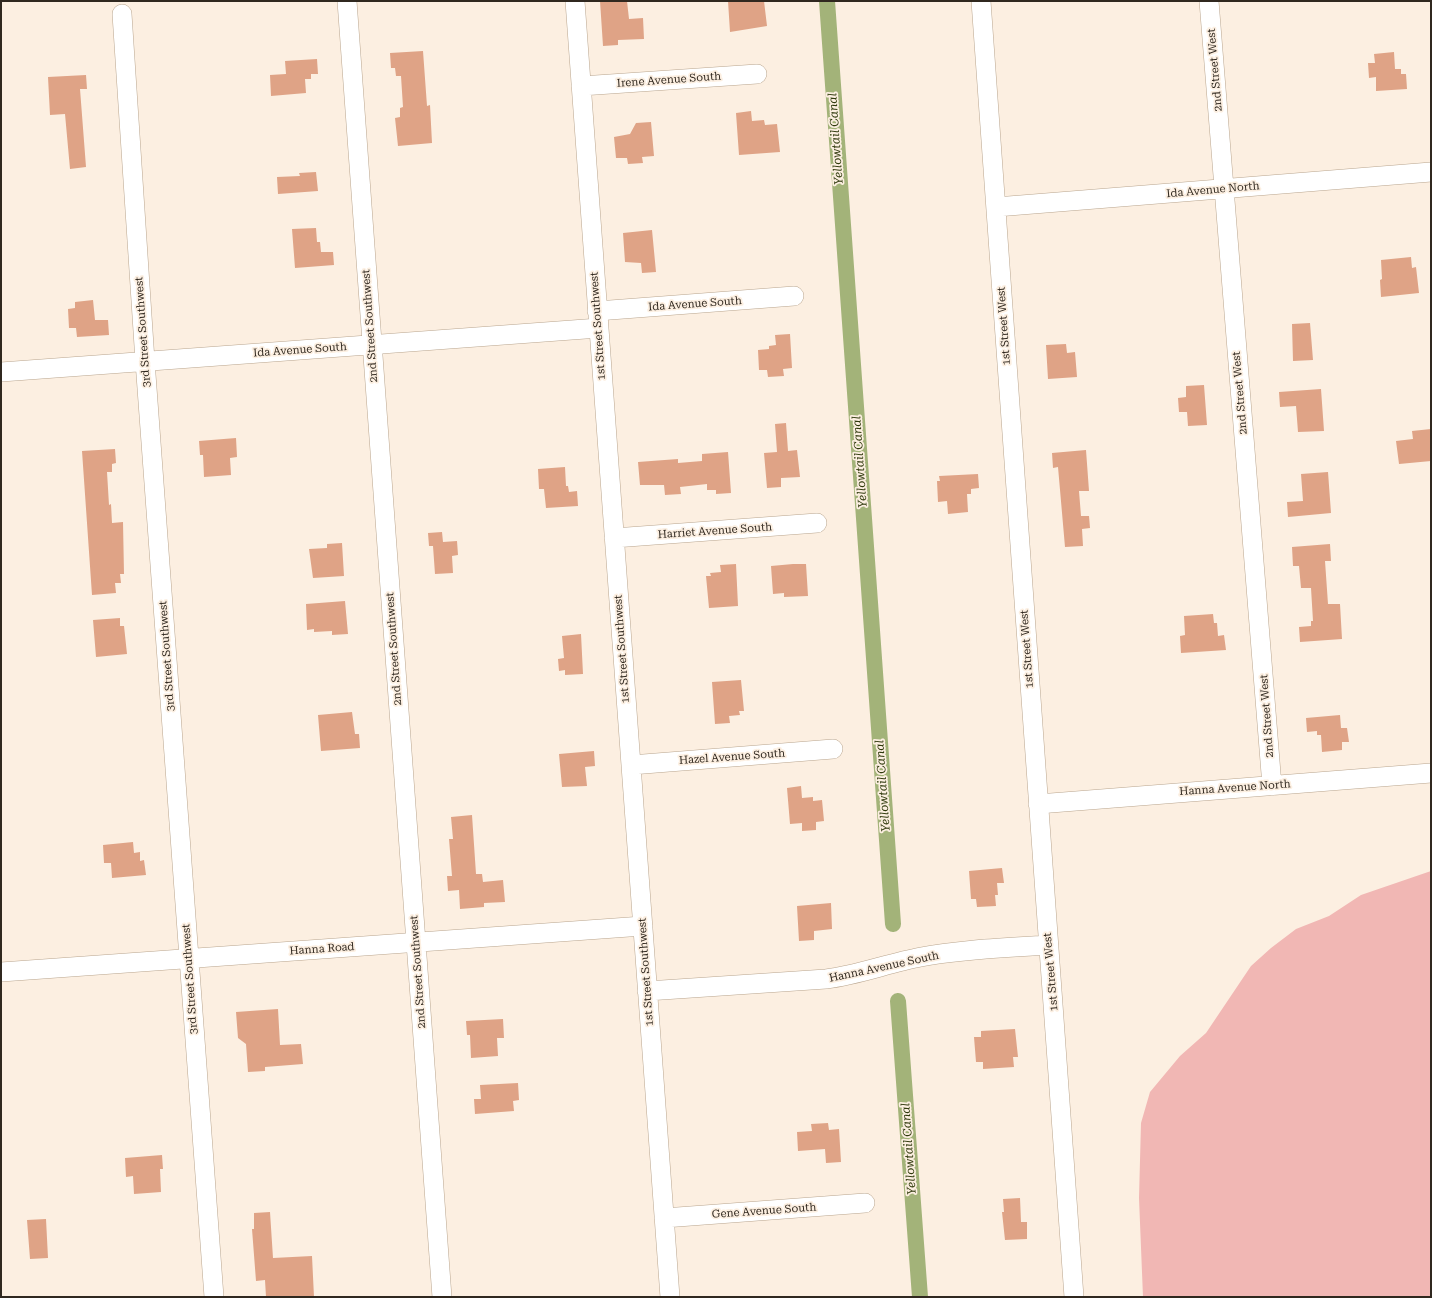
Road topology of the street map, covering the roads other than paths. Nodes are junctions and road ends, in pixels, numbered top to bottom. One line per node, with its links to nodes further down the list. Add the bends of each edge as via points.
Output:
1 (347, 1): 13 (street, 2nd Street Southwest)
2 (575, 1): 7 (street, 1st Street Southwest)
3 (980, 1): 10 (street, 1st Street West)
4 (1209, 1): 9 (street, 2nd Street West)
5 (122, 14): 14 (street, 3rd Street Southwest)
6 (757, 74): 7 (street, Irene Avenue South)
7 (581, 86): 12 (street, 1st Street Southwest)
8 (1431, 172): 9 (street, Ida Avenue North)
9 (1224, 189): 10 (street, Ida Avenue North); 21 (street, 2nd Street West)
10 (996, 207): 22 (street, 1st Street West)
11 (794, 296): 12 (street, Ida Avenue South)
12 (598, 320): 13 (street, Ida Avenue South); 17 (street, 1st Street Southwest)
13 (372, 344): 14 (street, Ida Avenue South); 24 (street, 2nd Street Southwest)
14 (145, 361): 15 (street, Ida Avenue South); 26 (street, 3rd Street Southwest)
15 (1, 372)
16 (817, 523): 17 (street, Harriet Avenue South)
17 (614, 538): 19 (street, 1st Street Southwest)
18 (833, 749): 19 (street, Hazel Avenue South)
19 (631, 765): 23 (street, 1st Street Southwest)
20 (1431, 773): 21 (street, Hanna Avenue North)
21 (1272, 786): 22 (street, Hanna Avenue North)
22 (1038, 804): 25 (street, 1st Street West)
23 (642, 926): 24 (street, Hanna Road); 28 (street, 1st Street Southwest)
24 (416, 941): 26 (street, Hanna Road); 32 (street, 2nd Street Southwest)
25 (1048, 945): 28 (street, Hanna Avenue South, via 928,956 826,979); 34 (street, 1st Street West)
26 (188, 958): 27 (street, Hanna Road); 31 (street, 3rd Street Southwest)
27 (1, 972)
28 (647, 991): 30 (street, 1st Street Southwest)
29 (865, 1203): 30 (street, Gene Avenue South)
30 (664, 1218): 33 (street, 1st Street Southwest)
31 (214, 1297)
32 (442, 1297)
33 (670, 1297)
34 (1074, 1297)

